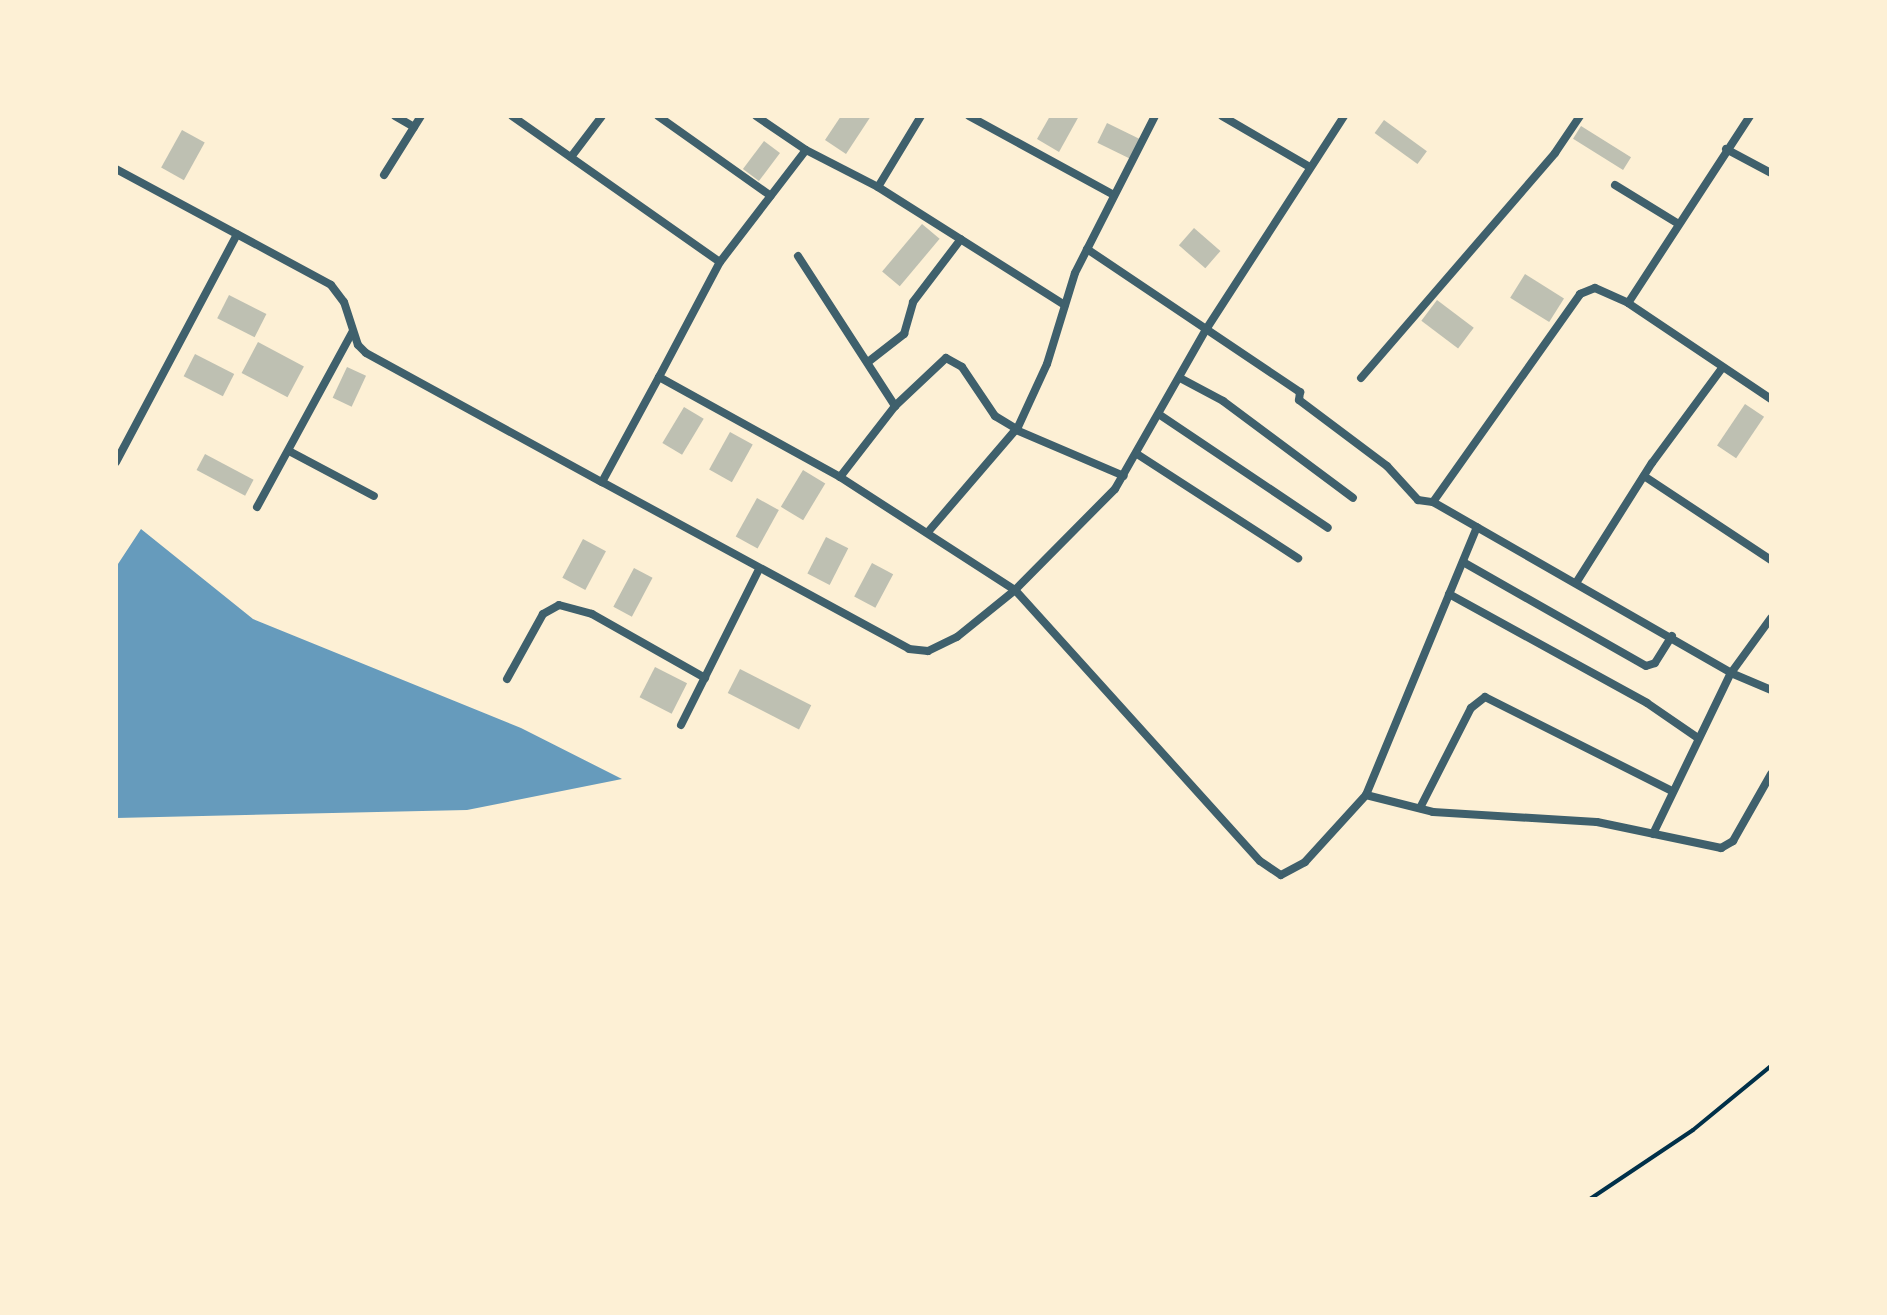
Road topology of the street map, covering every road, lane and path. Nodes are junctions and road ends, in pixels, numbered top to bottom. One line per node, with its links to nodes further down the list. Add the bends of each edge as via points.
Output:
1 (395, 116): 14 (street)
2 (421, 116): 14 (street)
3 (512, 116): 17 (street)
4 (602, 116): 17 (street)
5 (658, 116): 25 (street)
6 (756, 116): 16 (street)
7 (921, 116): 23 (street)
8 (969, 116): 24 (street)
9 (1155, 116): 24 (street)
10 (1222, 116): 18 (street)
11 (1344, 116): 18 (street)
12 (1580, 116): 40 (street, via 1547,163)
13 (1750, 116): 15 (street)
14 (414, 127): 21 (street)
15 (1726, 149): 20 (street); 26 (street)
16 (806, 150): 23 (street); 25 (street)
17 (571, 157): 31 (street)
18 (1308, 166): 34 (street)
19 (116, 170): 27 (street)
20 (1771, 173)
21 (384, 175)
22 (1615, 185): 26 (street)
23 (878, 187): 28 (street)
24 (1114, 195): 29 (street)
25 (771, 196): 31 (street)
26 (1677, 223): 32 (street)
27 (237, 234): 35 (street, via 331,285 344,302); 47 (street)
28 (961, 239): 33 (street); 36 (street, via 913,302 904,334)
29 (1087, 249): 33 (street); 34 (street)
30 (798, 256): 36 (street)
31 (720, 262): 38 (street)
32 (1628, 303): 37 (street); 54 (street, via 1595,288 1580,294)
33 (1065, 305): 44 (street)
34 (1207, 328): 39 (street); 54 (street, via 1300,392 1299,400 1387,466 1418,500)
35 (353, 331): 45 (street); 51 (street, via 366,353)
36 (868, 362): 42 (street)
37 (1722, 368): 41 (street); 49 (street)
38 (659, 377): 50 (street); 51 (street)
39 (1180, 378): 43 (street); 53 (street, via 1223,401)
40 (1361, 378)
41 (1771, 399)
42 (895, 406): 44 (street, via 934,367 952,359 985,406); 50 (street)
43 (1160, 415): 46 (street); 57 (street)
44 (1016, 429): 48 (street); 58 (street)
45 (289, 451): 52 (street); 55 (street)
46 (1137, 454): 48 (street); 59 (street)
47 (116, 462)
48 (1124, 476): 64 (street, via 1093,516)
49 (1644, 476): 60 (street); 63 (street)
50 (840, 477): 58 (street)
51 (602, 482): 62 (street)
52 (374, 496)
53 (1353, 498)
54 (1433, 502): 56 (street)
55 (257, 507)
56 (1477, 527): 61 (street); 63 (street)
57 (1328, 528)
58 (928, 532): 64 (street)
59 (1298, 558)
60 (1771, 560)
61 (1463, 562): 65 (street); 67 (street, via 1646,666 1655,663)
62 (758, 571): 64 (street, via 895,645 928,651 957,637); 69 (street)
63 (1576, 583): 67 (street)
64 (1015, 590): 76 (street, via 1273,871 1295,870)
65 (1449, 594): 73 (street, via 1647,703); 76 (street)
66 (1771, 618): 68 (street)
67 (1672, 636): 68 (street)
68 (1731, 673): 71 (street); 73 (street)
69 (705, 678): 70 (street, via 592,614 559,605 543,614); 72 (street)
70 (507, 679)
71 (1771, 690)
72 (681, 725)
73 (1698, 738): 75 (street)
74 (1771, 774): 78 (street, via 1728,848)
75 (1672, 791): 77 (street, via 1485,697 1471,708); 78 (street)
76 (1366, 795): 77 (street)
77 (1420, 808): 78 (street, via 1597,822)
78 (1653, 834)
79 (1771, 1066): 80 (path, via 1693,1130)
80 (1590, 1199)

